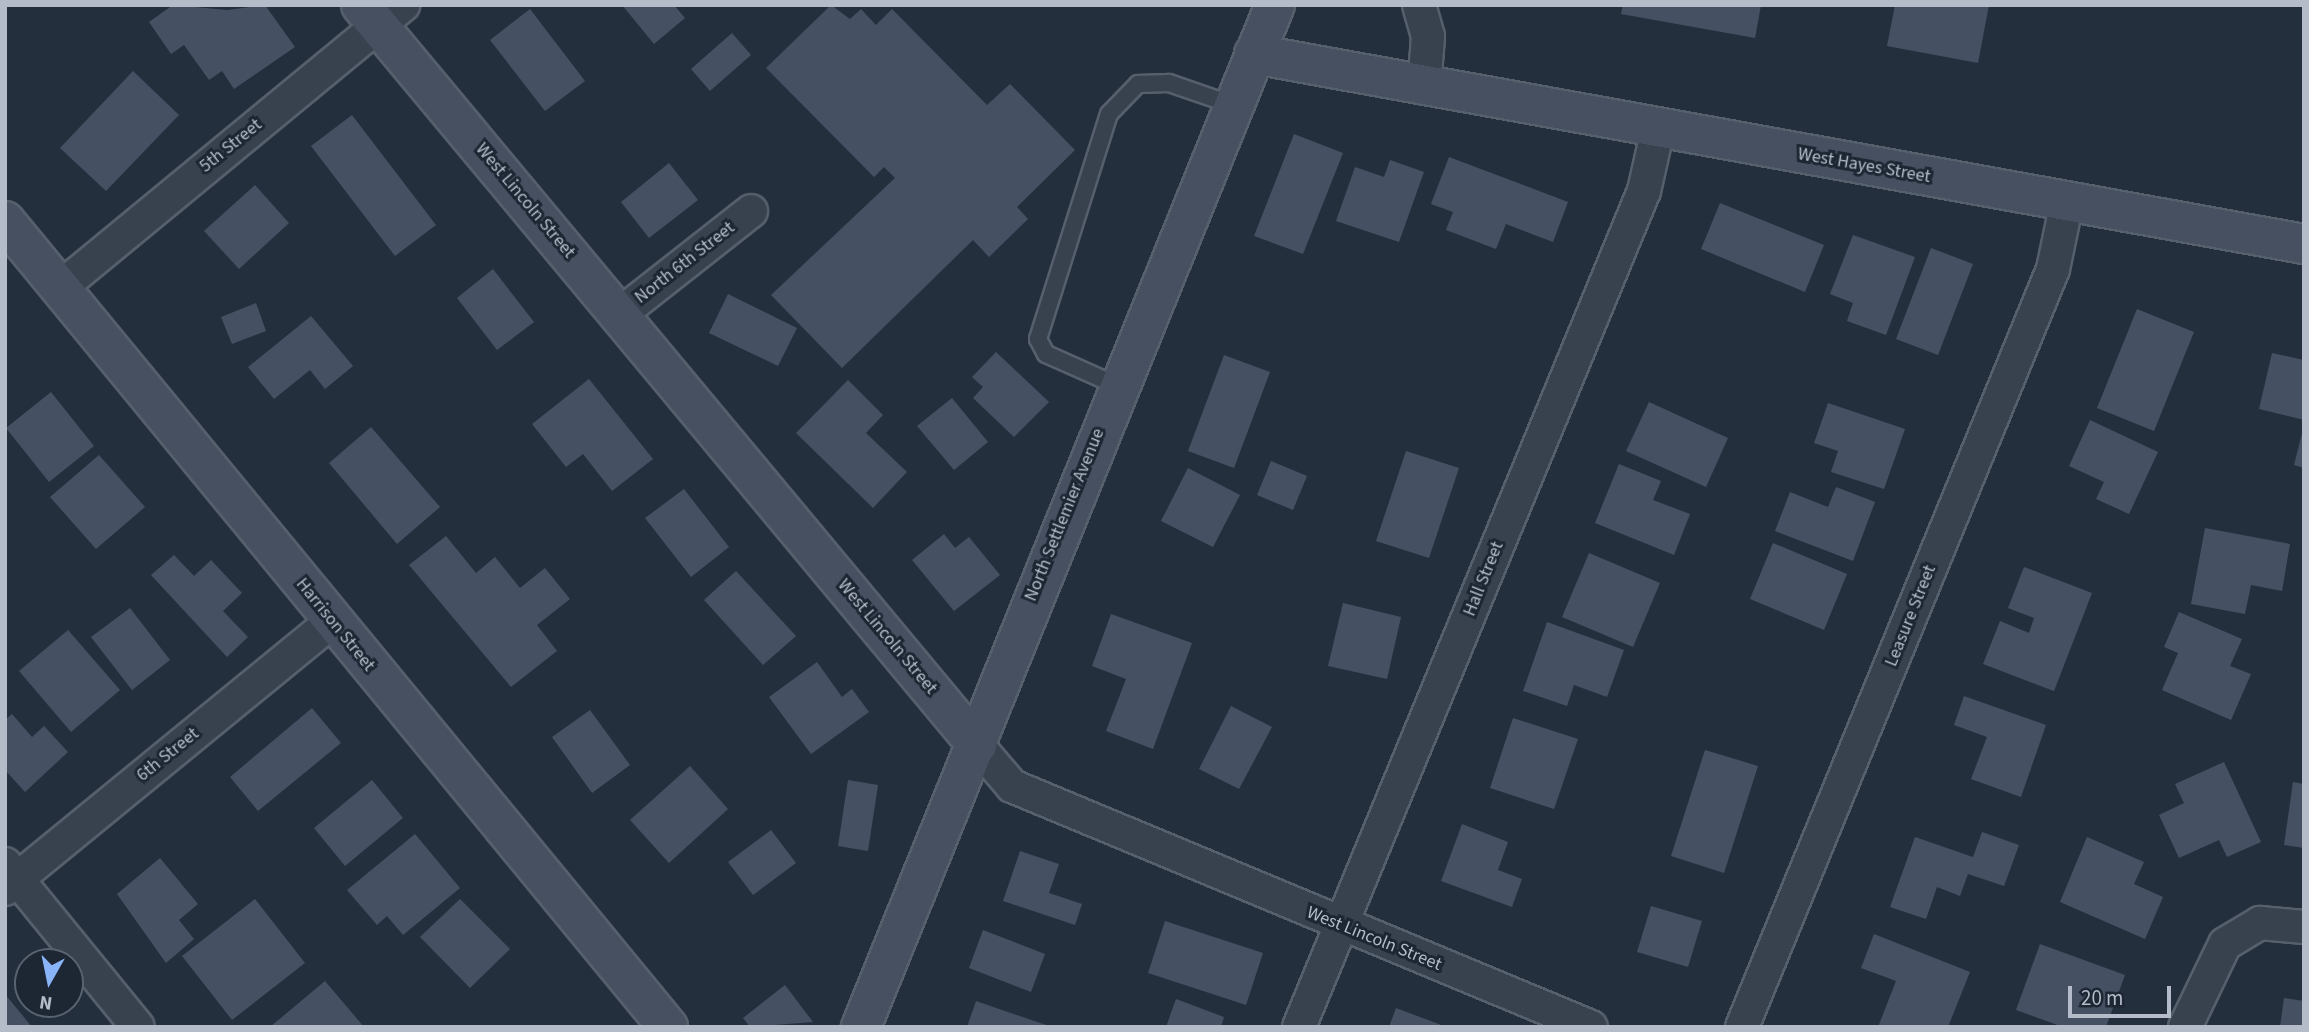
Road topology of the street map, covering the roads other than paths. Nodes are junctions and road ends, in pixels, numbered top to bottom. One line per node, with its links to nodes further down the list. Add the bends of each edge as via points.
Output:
1 (1275, 5): 4 (street, North Settlemier Avenue)
2 (1419, 5): 5 (street, via 1427,29)
3 (381, 12): 12 (street, 5th Street); 13 (street, West Lincoln Street)
4 (1254, 54): 5 (street, West Hayes Street); 6 (street, North Settlemier Avenue)
5 (1424, 88): 7 (street, West Hayes Street)
6 (1233, 105): 14 (street, North Settlemier Avenue); 14 (lane, via 1169,83 1138,84 1109,114 1038,339 1046,354)
7 (1658, 129): 8 (street, West Hayes Street); 18 (street, Hall Street, via 1644,191)
8 (2067, 202): 11 (street, West Hayes Street); 25 (street, Leasure Street, via 2053,269)
9 (751, 211): 13 (street, North 6th Street)
10 (5, 221): 12 (street, Harrison Street)
11 (2304, 244)
12 (60, 288): 15 (street, Harrison Street)
13 (619, 314): 16 (street, West Lincoln Street)
14 (1118, 386): 16 (street, North Settlemier Avenue)
15 (331, 621): 17 (street, 6th Street); 21 (street, Harrison Street)
16 (976, 745): 18 (street, West Lincoln Street, via 1012,786); 22 (street, North Settlemier Avenue)
17 (9, 877): 20 (street)
18 (1341, 926): 23 (street, Hall Street); 24 (street, West Lincoln Street)
19 (2304, 927): 26 (street, via 2260,923 2225,944)
20 (138, 1027)
21 (668, 1027)
22 (861, 1027)
23 (1300, 1027)
24 (1591, 1027)
25 (1742, 1027)
26 (2185, 1027)

